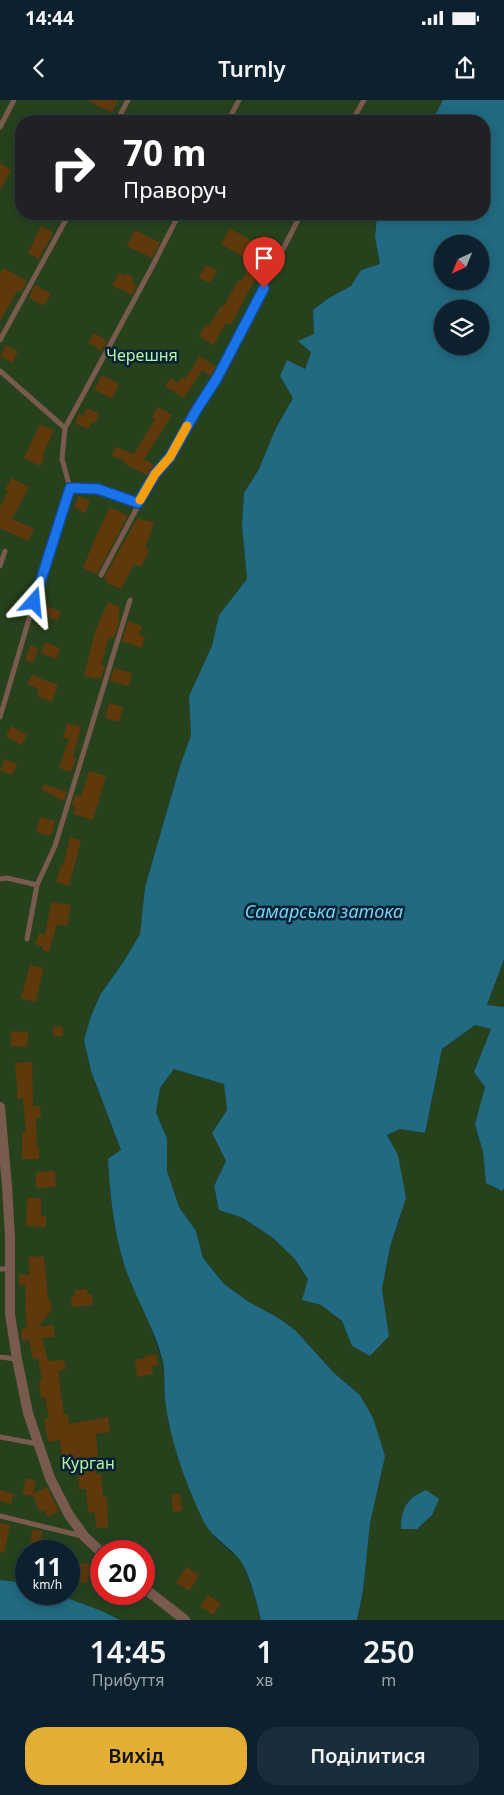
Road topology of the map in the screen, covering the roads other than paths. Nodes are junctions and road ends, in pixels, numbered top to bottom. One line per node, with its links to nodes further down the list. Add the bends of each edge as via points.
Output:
1 (14, 100): 8 (lane)
2 (128, 100): 5 (lane)
3 (240, 100): 6 (lane)
4 (364, 100): 7 (lane)
5 (120, 115)
6 (231, 115)
7 (355, 115)
8 (0, 127)
9 (66, 220): 12 (lane)
10 (176, 220): 14 (lane)
11 (298, 220): 16 (lane, via 217,378)
12 (0, 340)
13 (0, 371): 14 (lane)
14 (65, 428): 15 (lane, via 62,459)
15 (70, 488): 16 (lane, via 98,489); 21 (lane)
16 (138, 503): 19 (lane)
17 (5, 551): 18 (lane)
18 (0, 566)
19 (101, 574)
20 (130, 600): 23 (lane, via 55,846)
21 (0, 717)
22 (0, 879): 23 (lane)
23 (37, 885): 24 (lane)
24 (27, 939)
25 (0, 1109): 26 (street)
26 (4, 1186): 27 (street, via 10,1238)
27 (5, 1269): 29 (street)
28 (0, 1357): 29 (lane)
29 (17, 1359): 31 (street)
30 (0, 1437): 31 (lane)
31 (38, 1444): 33 (street, via 50,1478 69,1515)
32 (0, 1516): 33 (lane)
33 (85, 1537): 34 (street)
34 (90, 1542)
35 (155, 1597): 36 (street)
36 (185, 1620)

